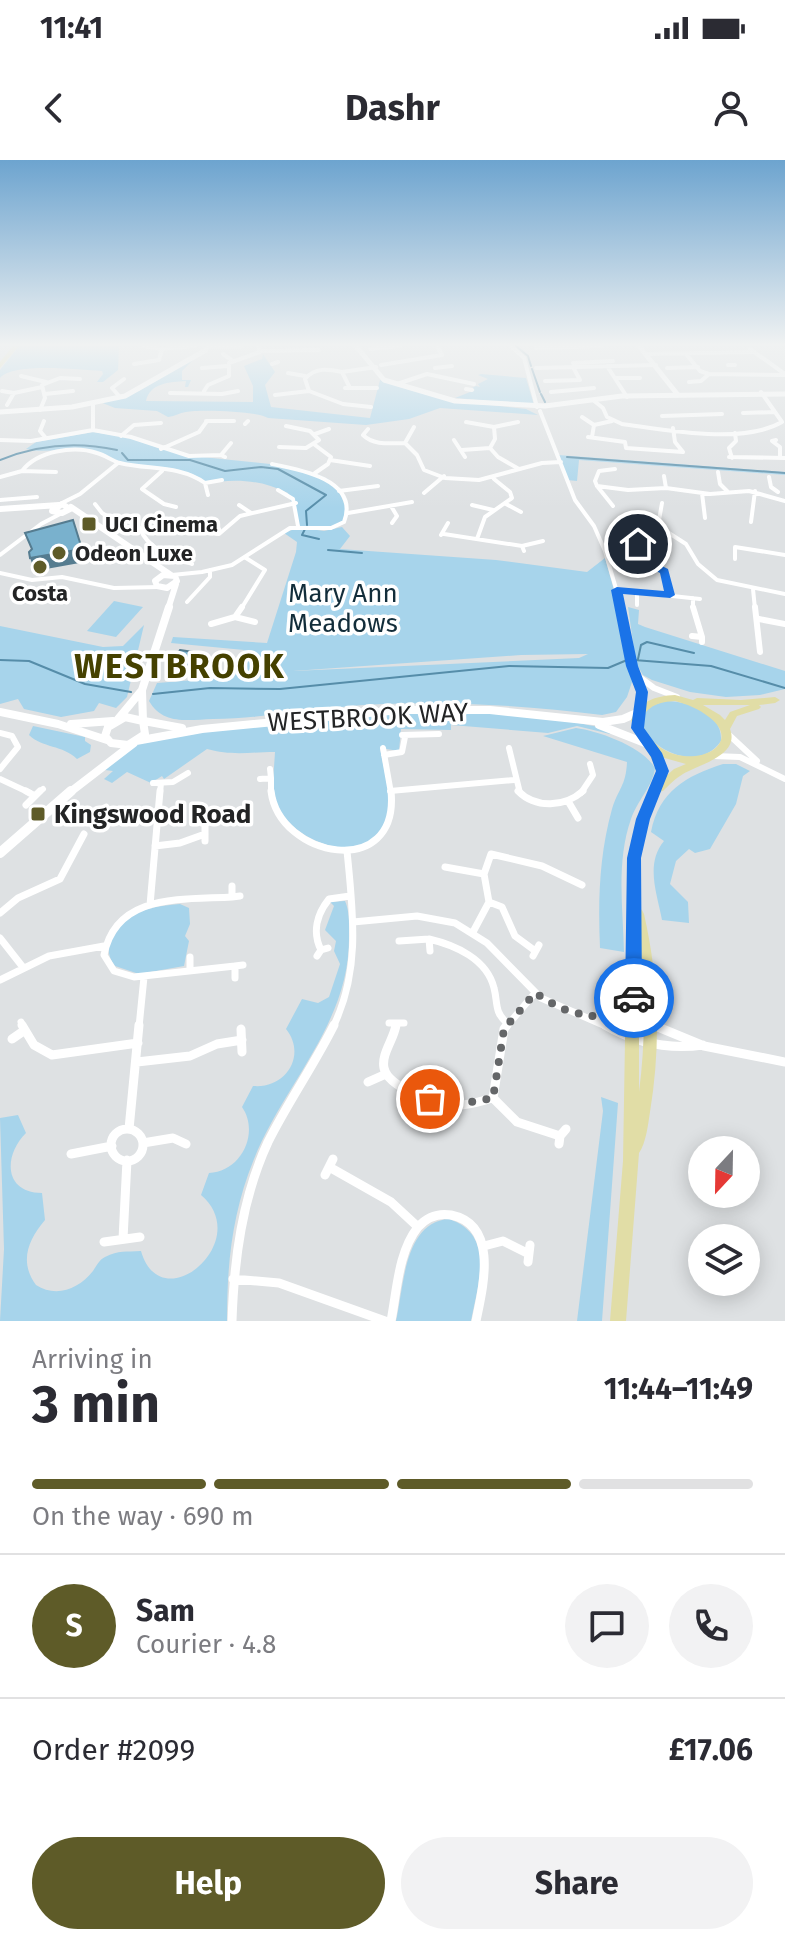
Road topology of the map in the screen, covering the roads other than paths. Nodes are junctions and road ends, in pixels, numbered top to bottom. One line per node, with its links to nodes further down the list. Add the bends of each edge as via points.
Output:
1 (43, 400): 12 (street)
2 (106, 400): 9 (street)
3 (329, 400): 10 (street)
4 (459, 400): 11 (street)
5 (536, 400): 11 (street)
6 (602, 400): 8 (street)
7 (767, 400): 14 (street)
8 (595, 401): 11 (street); 23 (street)
9 (93, 403): 12 (street); 36 (street)
10 (371, 407)
11 (539, 409): 56 (street, via 559,446)
12 (40, 410): 13 (street)
13 (0, 412)
14 (776, 412): 15 (street); 26 (street)
15 (743, 413)
16 (722, 414): 17 (street)
17 (693, 415): 18 (street); 37 (street)
18 (662, 416)
19 (167, 417): 28 (street, via 161,424)
20 (582, 417): 29 (street)
21 (135, 419): 28 (street)
22 (44, 421): 41 (street, via 40,432)
23 (612, 421): 29 (street); 33 (street)
24 (465, 422): 32 (street)
25 (519, 422): 32 (street)
26 (783, 422): 38 (street, via 771,429)
27 (246, 423): 50 (street, via 205,421 199,432)
28 (134, 425): 40 (street)
29 (594, 425): 33 (street, via 590,437 625,442 625,449 683,452)
30 (286, 426): 39 (street)
31 (415, 427): 46 (street)
32 (494, 427): 49 (street)
33 (673, 428): 37 (street)
34 (329, 429): 39 (street)
35 (368, 429): 46 (street, via 363,436 368,441)
36 (93, 430): 40 (street); 41 (street)
37 (703, 430): 38 (street)
38 (735, 433): 54 (street, via 730,458)
39 (315, 434): 47 (street)
40 (121, 436): 50 (street)
41 (45, 437): 42 (street)
42 (0, 440)
43 (454, 440): 51 (street)
44 (776, 440): 54 (street, via 772,441)
45 (232, 442): 50 (street, via 223,456)
46 (405, 443): 69 (street, via 422,469)
47 (315, 445): 48 (street); 55 (street, via 327,451)
48 (279, 447)
49 (490, 448): 51 (street); 62 (street)
50 (161, 449)
51 (462, 450): 53 (street)
52 (536, 456): 59 (street)
53 (465, 457)
54 (783, 458)
55 (330, 460): 61 (street); 67 (street)
56 (561, 462): 59 (street); 141 (street, via 575,500 599,536)
57 (118, 463): 65 (street, via 92,451 61,450 33,459); 66 (street); 87 (street)
58 (271, 463): 67 (street)
59 (541, 463): 60 (street)
60 (530, 465): 62 (street); 68 (street)
61 (371, 466)
62 (519, 469): 74 (street)
63 (616, 469): 78 (street, via 599,471)
64 (57, 470): 65 (street)
65 (22, 471): 72 (street)
66 (162, 471): 76 (street, via 191,473); 103 (street, via 142,489)
67 (315, 473): 81 (street)
68 (536, 473)
69 (444, 476): 74 (street, via 473,482); 85 (street)
70 (664, 476): 79 (street)
71 (726, 476): 83 (street, via 718,474)
72 (0, 477)
73 (769, 477): 88 (street)
74 (494, 479): 96 (street, via 512,494)
75 (224, 481): 76 (street)
76 (205, 483): 89 (street)
77 (379, 486): 81 (street)
78 (597, 486): 79 (street); 104 (street)
79 (666, 488): 86 (street)
80 (277, 490): 95 (street)
81 (339, 491): 112 (street)
82 (755, 491): 83 (street); 88 (street); 115 (street)
83 (728, 492): 86 (street)
84 (785, 492): 88 (street)
85 (424, 493)
86 (702, 493): 114 (street)
87 (80, 494): 97 (street); 102 (street)
88 (775, 494): 92 (street)
89 (208, 495)
90 (39, 496): 91 (street)
91 (0, 500)
92 (785, 501)
93 (102, 502): 121 (street, via 94,502)
94 (412, 502): 101 (street)
95 (296, 503): 111 (street); 120 (street)
96 (506, 504): 107 (street); 109 (street)
97 (59, 505): 100 (street); 102 (street); 108 (street)
98 (239, 505): 111 (street)
99 (472, 505): 107 (street)
100 (32, 506): 106 (street); 108 (street)
101 (391, 506): 112 (street); 119 (street, via 397,516)
102 (71, 507): 110 (street); 113 (street)
103 (177, 507)
104 (613, 507)
105 (672, 507): 139 (street, via 662,504 658,526 689,546 701,566 721,581)
106 (0, 509)
107 (493, 510): 124 (street)
108 (52, 511): 110 (street); 118 (street)
109 (521, 512)
110 (62, 513): 113 (street); 118 (street)
111 (251, 513): 116 (street, via 234,519 219,534)
112 (348, 513): 120 (street, via 336,527)
113 (83, 517): 123 (street)
114 (706, 518)
115 (752, 522)
116 (197, 523)
117 (448, 523): 124 (street, via 442,534)
118 (41, 524): 126 (street)
119 (392, 524)
120 (298, 526): 128 (street, via 279,532)
121 (124, 527): 123 (street); 130 (street, via 140,528 143,537 166,555)
122 (635, 533): 144 (street, via 646,563 664,571)
123 (110, 534): 131 (street)
124 (477, 539): 125 (street, via 523,549)
125 (545, 540)
126 (0, 555)
127 (785, 555): 129 (street, via 734,546)
128 (246, 558): 133 (street); 134 (street)
129 (735, 559)
130 (195, 563)
131 (154, 565): 136 (street); 137 (street)
132 (274, 567): 134 (street)
133 (210, 570): 136 (street); 146 (street, via 210,577 189,600)
134 (265, 570): 138 (street)
135 (0, 573): 137 (street, via 130,589)
136 (174, 579): 137 (street); 137 (street); 145 (street)
137 (158, 583): 145 (street)
138 (258, 589): 140 (street); 148 (street)
139 (753, 589): 143 (street); 149 (street)
140 (267, 590)
141 (617, 590): 142 (street); 155 (street)
142 (637, 591): 144 (street); 147 (street)
143 (785, 594)
144 (670, 595): 153 (street, via 696,599 693,610 702,640)
145 (169, 599): 156 (street)
146 (199, 599)
147 (637, 605)
148 (235, 617): 150 (street); 151 (street)
149 (759, 619): 152 (street); 154 (street, via 760,649)
150 (210, 623)
151 (251, 623)
152 (785, 624)
153 (692, 636)
154 (770, 647)
155 (631, 663): 158 (street, via 654,688); 159 (street, via 642,692)
156 (142, 690): 161 (street); 163 (street)
157 (780, 699): 158 (main road); 166 (main road, via 733,714)
158 (687, 700): 159 (main road, via 654,700); 166 (main road, via 711,712)
159 (640, 711): 162 (street, WESTBROOK WAY, via 614,721); 171 (main road, via 637,728)
160 (0, 712): 164 (street)
161 (117, 720): 163 (street); 164 (street); 169 (street, via 106,732)
162 (581, 720): 165 (street, WESTBROOK WAY, via 417,709); 171 (street, WESTBROOK WAY)
163 (143, 721): 165 (street, WESTBROOK WAY); 170 (street, via 145,734)
164 (58, 724): 169 (street)
165 (202, 729): 170 (street, WESTBROOK WAY)
166 (725, 729): 173 (main road, via 724,746); 177 (street)
167 (0, 733): 175 (street, via 16,739 18,747)
168 (439, 734): 184 (street, via 404,736 402,752 384,752)
169 (108, 740): 170 (street, via 116,745); 176 (street, via 106,757)
170 (135, 742): 176 (street)
171 (651, 746): 173 (main road, via 678,758); 185 (main road, via 662,769)
172 (509, 747): 182 (street)
173 (708, 758): 177 (street, via 740,757); 185 (main road, via 678,772)
174 (589, 763): 187 (street, via 594,772 585,790)
175 (0, 769)
176 (97, 769): 194 (street)
177 (772, 771): 181 (street)
178 (191, 772): 192 (street, via 157,783)
179 (0, 779): 186 (street)
180 (260, 779): 193 (street, via 270,774 275,809 293,831 321,848)
181 (785, 779)
182 (514, 780): 184 (street); 187 (street, via 529,801)
183 (43, 789): 186 (street)
184 (390, 791): 193 (street, via 392,811 385,830 371,844)
185 (655, 793): 202 (main road, via 636,842)
186 (35, 796): 188 (street)
187 (568, 801): 189 (street)
188 (26, 805)
189 (578, 818)
190 (84, 834): 205 (street, via 60,879 18,898)
191 (205, 834): 192 (street)
192 (155, 846): 203 (street)
193 (347, 851): 199 (street)
194 (0, 853)
195 (444, 866): 196 (street)
196 (484, 874): 197 (street, via 492,851); 201 (street)
197 (583, 885)
198 (232, 886): 200 (street, via 236,896)
199 (350, 896): 206 (street); 213 (street, via 329,899 322,907 316,938)
200 (193, 901): 203 (street); 204 (street)
201 (489, 902): 207 (street); 212 (street, via 502,907 515,936)
202 (635, 902): 223 (main road); 226 (main road, via 650,979)
203 (150, 905): 211 (street, via 117,920)
204 (192, 912)
205 (0, 913)
206 (353, 922): 207 (street, via 428,916); 255 (street, via 353,961 345,997 258,1162 240,1222)
207 (473, 932): 221 (street)
208 (0, 938): 216 (street)
209 (429, 939): 210 (street); 214 (street); 224 (street, via 466,953 482,968 494,986 498,1015)
210 (399, 941)
211 (104, 946): 216 (street, via 68,949); 218 (street, via 114,971)
212 (535, 950)
213 (322, 951)
214 (430, 951)
215 (190, 957): 217 (street)
216 (22, 966): 220 (street)
217 (190, 971): 218 (street); 219 (street, via 239,965)
218 (144, 977): 232 (street)
219 (235, 978)
220 (0, 980)
221 (535, 993): 222 (street); 224 (street)
222 (590, 1017): 223 (street, via 601,1013); 229 (street)
223 (634, 1019): 226 (street); 229 (main road)
224 (507, 1023): 239 (street)
225 (397, 1024): 237 (street, via 385,1056)
226 (650, 1025): 231 (main road); 233 (street)
227 (241, 1029): 230 (street)
228 (12, 1039): 232 (street, via 23,1026 34,1045 52,1055)
229 (634, 1039): 231 (street); 247 (main road)
230 (242, 1040): 234 (street); 235 (street, via 190,1056)
231 (650, 1042): 233 (street); 247 (main road)
232 (138, 1043): 235 (street)
233 (703, 1045): 236 (street)
234 (242, 1052)
235 (137, 1062): 240 (street)
236 (785, 1062)
237 (386, 1074): 238 (street); 239 (street, via 400,1086 445,1103 467,1105)
238 (368, 1082)
239 (493, 1098): 241 (street, via 517,1122)
240 (129, 1129): 242 (street, via 138,1131); 244 (street, via 119,1133)
241 (562, 1136)
242 (143, 1143): 243 (street, via 173,1138); 246 (street)
243 (186, 1144)
244 (112, 1146): 245 (street); 246 (street, via 117,1159)
245 (71, 1154)
246 (127, 1160): 251 (street)
247 (631, 1161): 260 (main road)
248 (330, 1168): 249 (street, via 391,1202)
249 (418, 1227): 253 (street, via 437,1215 453,1215 472,1226); 258 (street)
250 (140, 1237): 251 (street)
251 (123, 1239): 252 (street)
252 (104, 1242)
253 (484, 1246): 254 (street, via 503,1241); 259 (street)
254 (528, 1253)
255 (233, 1279): 256 (street); 257 (street, via 279,1283)
256 (232, 1321)
257 (385, 1321)
258 (391, 1321)
259 (476, 1321)
260 (618, 1321)

